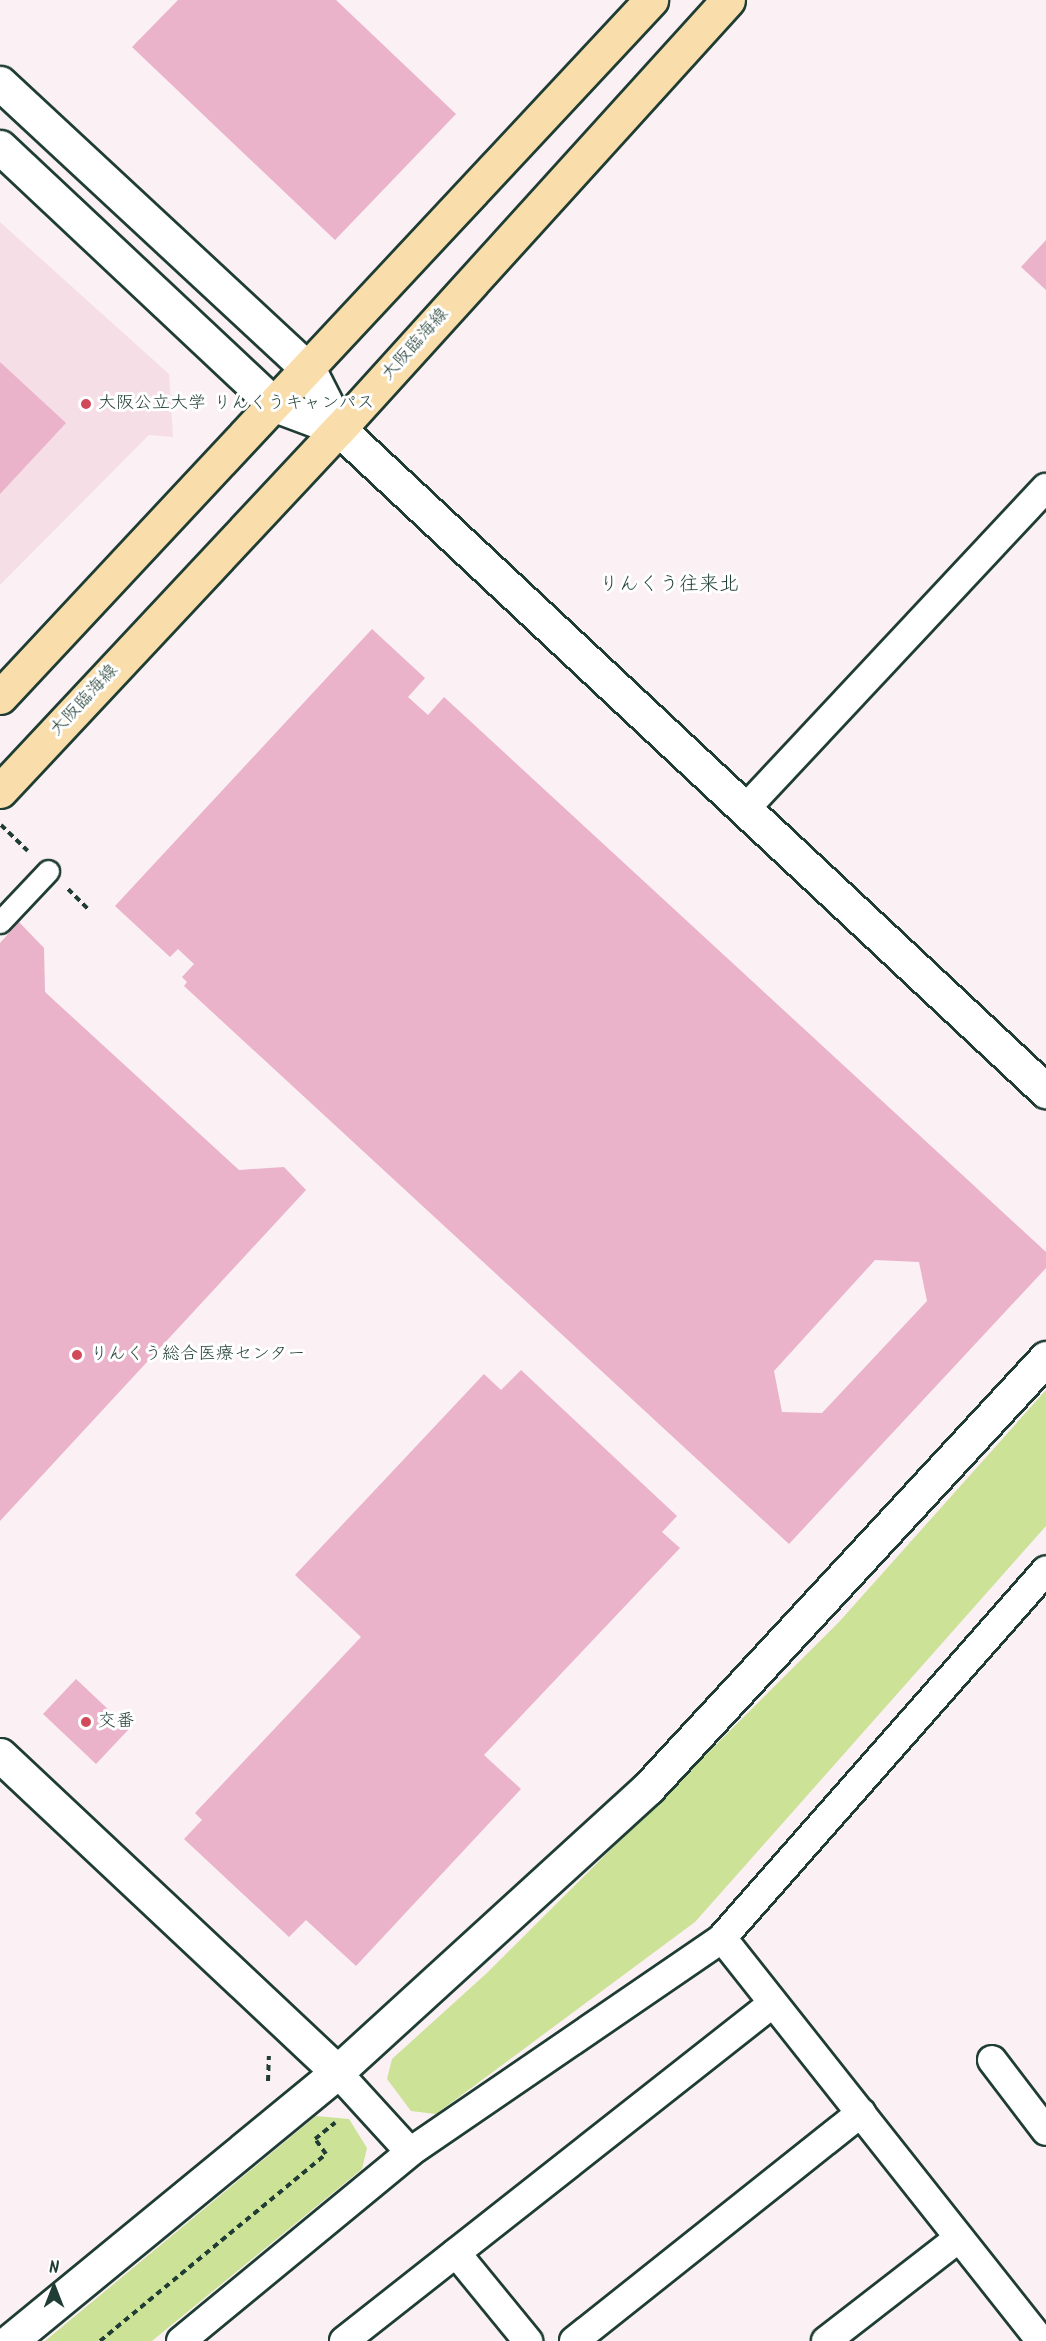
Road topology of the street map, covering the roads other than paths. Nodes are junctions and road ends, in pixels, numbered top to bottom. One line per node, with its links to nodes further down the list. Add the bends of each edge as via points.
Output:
1 (651, 0): 5 (main road)
2 (728, 0): 7 (main road, 大阪臨海線)
3 (0, 83): 5 (street)
4 (0, 147): 6 (street)
5 (309, 370): 6 (main road); 7 (street)
6 (275, 405): 7 (street); 9 (main road)
7 (339, 429): 10 (main road, 大阪臨海線); 11 (street)
8 (1046, 488): 11 (street)
9 (0, 697)
10 (0, 791)
11 (747, 807): 14 (street)
12 (48, 871): 13 (street)
13 (0, 922)
14 (1046, 1091)
15 (1046, 1358): 21 (street, via 648,1788)
16 (1046, 1570): 18 (street)
17 (0, 1755): 21 (street)
18 (722, 1938): 19 (street); 24 (street)
19 (773, 2003): 22 (street); 26 (street)
20 (992, 2060): 23 (street)
21 (337, 2072): 24 (street); 27 (street)
22 (861, 2113): 25 (street); 31 (street)
23 (1046, 2131)
24 (410, 2152): 28 (street)
25 (959, 2238): 32 (street); 33 (street)
26 (456, 2253): 29 (street); 30 (street)
27 (10, 2341)
28 (182, 2341)
29 (344, 2341)
30 (528, 2341)
31 (574, 2341)
32 (826, 2341)
33 (1041, 2341)

